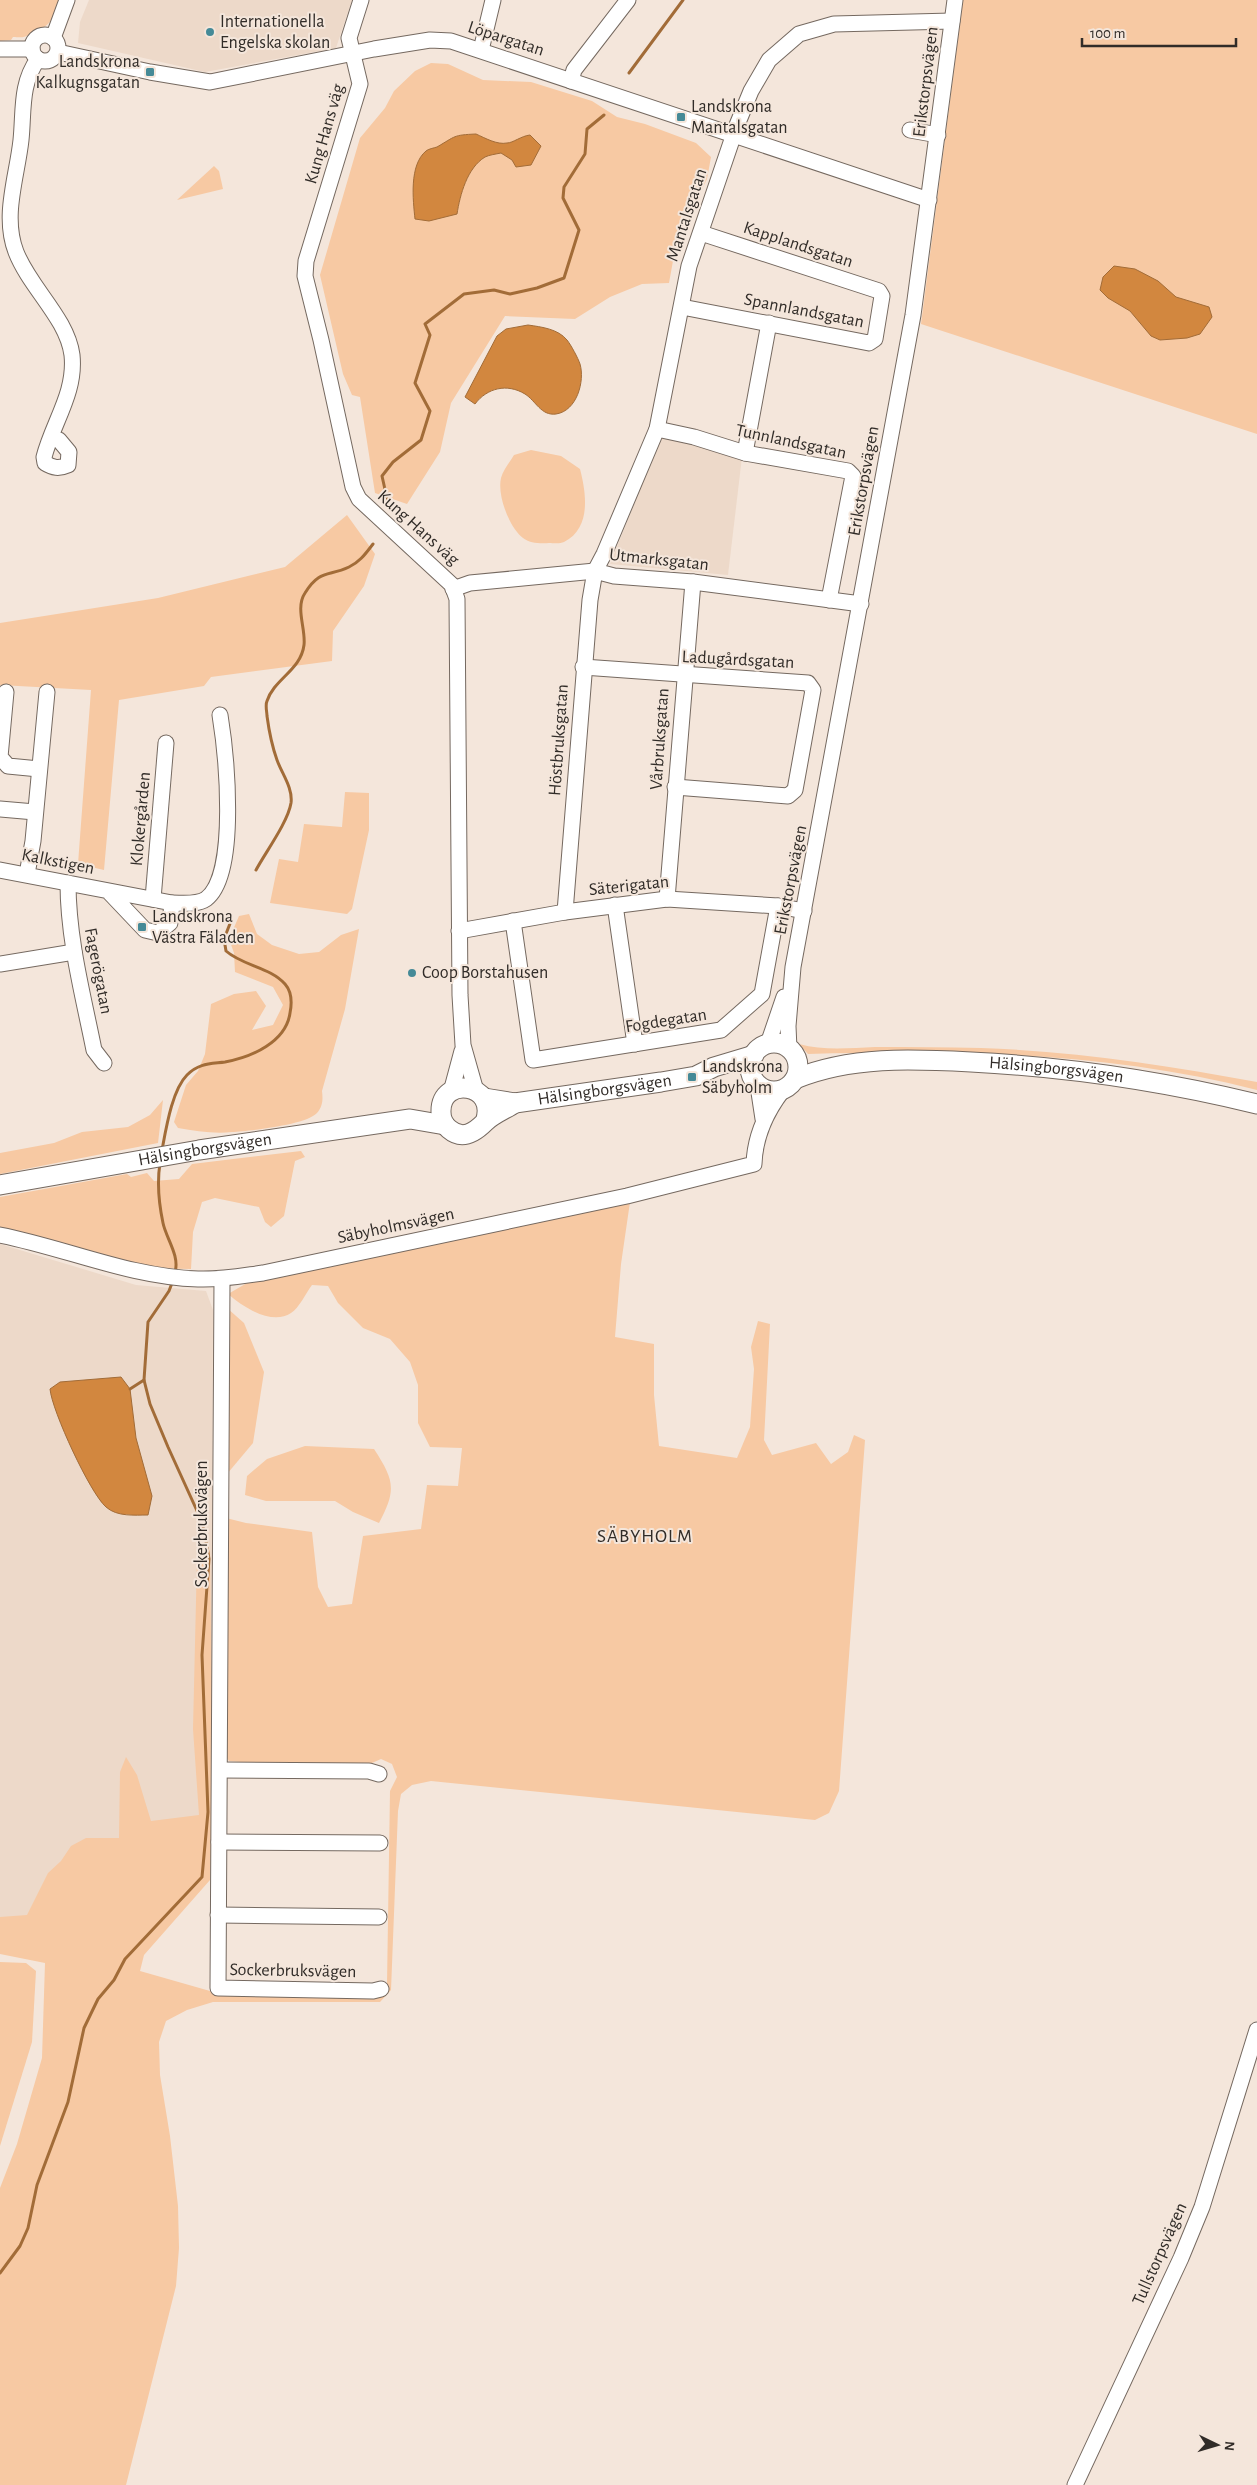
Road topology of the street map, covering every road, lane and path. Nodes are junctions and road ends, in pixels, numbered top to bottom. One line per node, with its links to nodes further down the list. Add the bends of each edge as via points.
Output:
1 (67, 0): 7 (street)
2 (361, 0): 10 (street, Kung Hans väg, via 349,38)
3 (493, 0): 9 (street)
4 (628, 0): 12 (street, via 574,70)
5 (955, 0): 6 (street, Erikstorpsvägen)
6 (952, 21): 14 (street, Mantalsgatan, via 834,24 798,34 769,60 751,91); 15 (street, Erikstorpsvägen)
7 (56, 45): 10 (street, Löpargatan, via 203,82); 11 (street, via 50,61); 11 (street, via 46,35 38,37)
8 (0, 49): 11 (street)
9 (481, 50): 10 (street, Löpargatan, via 439,40); 12 (street, Löpargatan)
10 (352, 53): 26 (street, Kung Hans väg, via 360,84 306,261 305,276 356,493 452,584)
11 (35, 54): 22 (street, via 24,88 10,221 18,257 31,282 61,324 72,354 72,382)
12 (571, 81): 14 (street, Löpargatan)
13 (910, 130): 15 (street)
14 (734, 134): 16 (street, Löpargatan); 17 (street, Mantalsgatan)
15 (938, 135): 16 (street, Erikstorpsvägen)
16 (929, 200): 28 (street, Erikstorpsvägen, via 913,315)
17 (701, 233): 18 (street, Kapplandsgatan, via 879,291); 19 (street, Mantalsgatan, via 689,266)
18 (882, 296): 20 (street, Spannlandsgatan, via 875,339 869,343)
19 (682, 307): 20 (street, Spannlandsgatan); 21 (street, Mantalsgatan)
20 (769, 324): 23 (street)
21 (657, 429): 23 (street, Tunnlandsgatan); 24 (street, Mantalsgatan)
22 (52, 438)
23 (745, 453): 27 (street, Tunnlandsgatan, via 848,472 852,476)
24 (594, 571): 25 (street, Utmarksgatan, via 614,576); 26 (street, Utmarksgatan, via 470,583); 29 (street, Höstbruksgatan)
25 (692, 582): 27 (street, Utmarksgatan); 30 (street, Vårbruksgatan)
26 (453, 589): 51 (street, Kung Hans väg, via 457,599)
27 (829, 600): 28 (street, Utmarksgatan)
28 (861, 604): 48 (street, Erikstorpsvägen)
29 (583, 668): 30 (street, Ladugårdsgatan); 49 (street, Höstbruksgatan)
30 (683, 676): 36 (street, Vårbruksgatan); 36 (street, Ladugårdsgatan, via 808,683 812,690 795,790 788,796)
31 (6, 692): 35 (street, via 0,757 8,766)
32 (47, 692): 35 (street)
33 (220, 715): 45 (street, via 228,775 228,807 220,875 212,894 204,900)
34 (166, 743): 44 (street, Klokergården)
35 (40, 769): 38 (street)
36 (675, 787): 43 (street, Vårbruksgatan)
37 (0, 809): 38 (street)
38 (35, 812): 40 (street)
39 (0, 870): 40 (street, Kalkstigen)
40 (27, 874): 41 (street, Kalkstigen)
41 (68, 883): 42 (street, Kalkstigen); 52 (street, Fagerögatan)
42 (108, 891): 44 (street, Kalkstigen); 45 (street, Kalkstigen, via 149,933 162,932 167,927)
43 (667, 898): 46 (street, Säterigatan); 47 (street, Säterigatan)
44 (153, 899): 45 (street, Kalkstigen)
45 (172, 903)
46 (615, 905): 49 (street, Säterigatan); 55 (street)
47 (778, 906): 48 (street, Säterigatan); 55 (street, Fogdegatan, via 762,994 718,1032)
48 (804, 911): 54 (street, Erikstorpsvägen)
49 (565, 912): 50 (street, Säterigatan)
50 (513, 921): 51 (street, Säterigatan); 55 (street, Fogdegatan, via 533,1060)
51 (459, 930): 56 (street, Kung Hans väg)
52 (74, 952): 53 (street); 60 (street, Fagerögatan, via 94,1050)
53 (0, 964)
54 (793, 967): 57 (street, Erikstorpsvägen); 58 (street, Erikstorpsvägen, via 788,1026)
55 (635, 1044)
56 (463, 1045): 64 (street, Kung Hans väg); 65 (street, Kung Hans väg)
57 (761, 1050): 58 (main road, via 779,1044); 61 (main road, Hälsingborgsvägen); 62 (main road, via 750,1067)
58 (792, 1052): 59 (main road, Hälsingborgsvägen); 63 (main road, via 798,1068)
59 (851, 1062): 63 (main road, Hälsingborgsvägen); 67 (main road, Hälsingborgsvägen, via 932,1060 1109,1074)
60 (104, 1063)
61 (696, 1076): 62 (main road, Hälsingborgsvägen, via 732,1076); 66 (main road, Hälsingborgsvägen)
62 (756, 1082): 63 (main road, via 768,1091); 69 (street, Säbyholmsvägen)
63 (789, 1084): 69 (street, Säbyholmsvägen)
64 (480, 1095): 65 (main road, via 463,1088); 66 (main road, Hälsingborgsvägen); 70 (main road, via 488,1110)
65 (446, 1098): 68 (main road, Hälsingborgsvägen); 71 (main road, via 441,1114)
66 (515, 1103): 70 (main road, Hälsingborgsvägen)
67 (1257, 1104)
68 (410, 1119): 71 (main road, Hälsingborgsvägen); 72 (main road, Hälsingborgsvägen, via 199,1150)
69 (763, 1119): 74 (street, Säbyholmsvägen, via 754,1151 754,1164 741,1168 627,1196 263,1274)
70 (485, 1122): 71 (main road, via 477,1131 466,1135)
71 (445, 1125)
72 (0, 1185)
73 (0, 1235): 74 (street, Säbyholmsvägen, via 142,1272)
74 (222, 1279): 75 (street, Sockerbruksvägen)
75 (220, 1770): 76 (street, via 369,1771); 77 (street, Sockerbruksvägen)
76 (379, 1774)
77 (218, 1842): 78 (street); 79 (street, Sockerbruksvägen)
78 (380, 1843)
79 (218, 1915): 80 (street); 81 (street, Sockerbruksvägen, via 218,1988 373,1992)
80 (379, 1916)
81 (381, 1989)
82 (1257, 2030): 83 (street, Tullstorpsvägen, via 1221,2151 1195,2224)
83 (1075, 2485)

